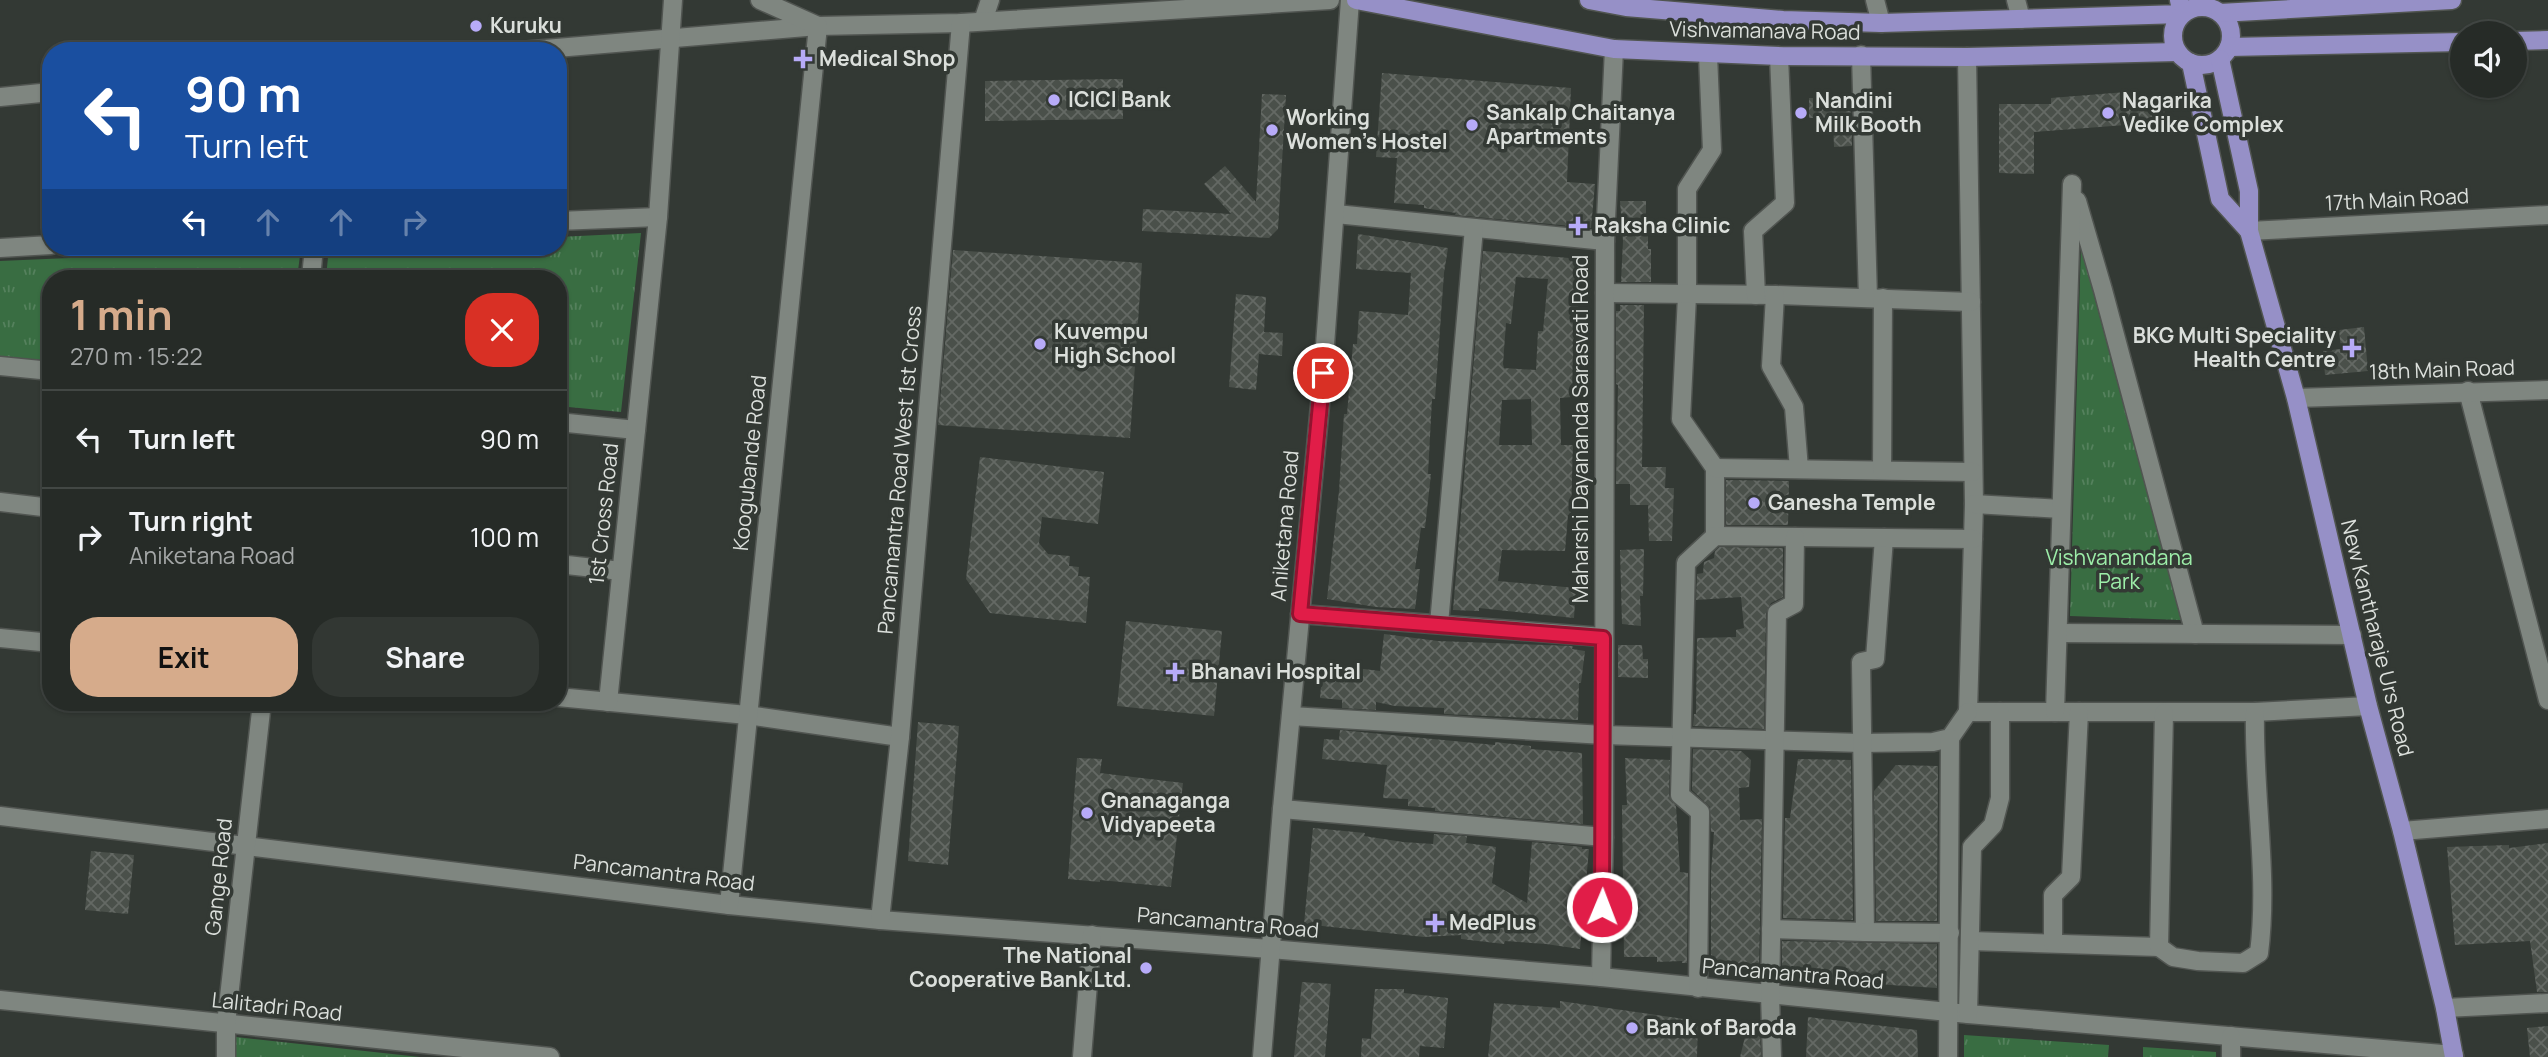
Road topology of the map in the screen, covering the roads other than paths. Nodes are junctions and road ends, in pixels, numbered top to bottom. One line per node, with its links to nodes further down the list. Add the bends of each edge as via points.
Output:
1 (673, 0): 19 (street, 1st Cross Road)
2 (760, 0): 18 (street)
3 (990, 0): 15 (street)
4 (1330, 0): 15 (street)
5 (1350, 0): 33 (street, Aniketana Road)
6 (1356, 0): 24 (main road, Vishvamanava Road)
7 (1589, 0): 17 (main road, Vishvamanava Road, via 1783,20)
8 (1875, 0): 17 (street)
9 (2016, 0): 14 (street)
10 (2452, 0): 13 (main road)
11 (2201, 3): 12 (main road); 13 (main road)
12 (2180, 7): 14 (main road, Vishvamanava Road); 30 (main road, via 2172,36)
13 (2220, 13): 25 (main road, via 2230,28)
14 (2021, 19): 17 (main road, Vishvamanava Road)
15 (983, 21): 16 (street)
16 (961, 23): 18 (street); 91 (street, Pancamantra Road West 1st Cross)
17 (1881, 23)
18 (818, 26): 19 (street); 88 (street, Koogubande Road)
19 (671, 37): 23 (street); 35 (street, 1st Cross Road)
20 (2548, 40): 21 (main road)
21 (2527, 41)
22 (2450, 43): 25 (main road)
23 (567, 47)
24 (1614, 49): 26 (main road, Vishvamanava Road); 39 (street, Maharshi Dayananda Sarasvati Road)
25 (2224, 53): 30 (main road, via 2209,64); 38 (main road, New Kantharaje Urs Road, via 2249,191)
26 (1708, 55): 28 (main road, Vishvamanava Road); 45 (street, via 1712,150 1688,189)
27 (1861, 55): 28 (main road, Vishvamanava Road); 29 (main road, Vishvamanava Road); 46 (street)
28 (1779, 56): 43 (street, via 1785,203 1753,231)
29 (1967, 57): 30 (main road, Vishvamanava Road); 47 (street)
30 (2184, 58): 38 (main road, New Kantharaje Urs Road, via 2220,199)
31 (42, 93): 32 (street)
32 (0, 97)
33 (1336, 214): 37 (street); 69 (street, Aniketana Road)
34 (2548, 215): 38 (street, 17th Main Road)
35 (658, 217): 36 (street); 54 (street, 1st Cross Road)
36 (567, 221)
37 (1474, 228): 39 (street); 70 (street)
38 (2249, 231): 52 (main road, New Kantharaje Urs Road)
39 (1605, 241): 42 (street, Maharshi Dayananda Sarasvati Road)
40 (42, 246): 41 (street)
41 (0, 248)
42 (1605, 293): 45 (street); 75 (street, Maharshi Dayananda Sarasvati Road)
43 (1756, 295): 44 (street); 45 (street)
44 (1775, 295): 46 (street); 56 (street, via 1772,366 1794,407)
45 (1687, 296): 55 (street, via 1681,419)
46 (1875, 298): 47 (street); 57 (street)
47 (1971, 302): 58 (street)
48 (0, 366): 49 (street)
49 (42, 371)
50 (2548, 390): 51 (street, 18th Main Road)
51 (2468, 391): 52 (street, 18th Main Road); 78 (street)
52 (2296, 398): 73 (main road, New Kantharaje Urs Road)
53 (567, 423): 54 (street)
54 (636, 430): 68 (street, 1st Cross Road)
55 (1715, 468): 56 (street); 63 (street)
56 (1799, 469): 57 (street)
57 (1882, 470): 58 (street)
58 (1973, 471): 60 (street)
59 (0, 502): 61 (street)
60 (1974, 504): 62 (street); 66 (street)
61 (42, 507)
62 (2061, 509): 71 (street); 72 (street, via 2072,184)
63 (1714, 536): 64 (street); 92 (street, via 1686,563)
64 (1796, 537): 65 (street); 94 (street, via 1794,604 1777,613)
65 (1884, 538): 66 (street); 95 (street, via 1875,659 1861,662)
66 (1973, 539): 82 (street)
67 (567, 565): 68 (street)
68 (621, 571): 79 (street, 1st Cross Road)
69 (1300, 614): 70 (street); 89 (street, Aniketana Road)
70 (1439, 624): 75 (street)
71 (2058, 632): 72 (street); 84 (street)
72 (2195, 634): 73 (street)
73 (2352, 635): 80 (main road, New Kantharaje Urs Road)
74 (0, 638): 76 (street)
75 (1603, 638): 90 (street, Maharshi Dayananda Sarasvati Road)
76 (42, 642)
77 (567, 698): 79 (street)
78 (2548, 700)
79 (608, 702): 88 (street)
80 (2368, 706): 86 (street); 99 (main road, New Kantharaje Urs Road)
81 (261, 711): 101 (street, Gange Road)
82 (1968, 712): 83 (street); 93 (street)
83 (2000, 712): 84 (street); 108 (street, via 1998,810 1993,825 1972,847)
84 (2055, 712): 85 (street)
85 (2079, 712): 87 (street); 109 (street, via 2071,877 2053,895)
86 (2255, 712): 87 (street); 110 (street, via 2263,922 2259,953 2243,963 2198,961 2173,957)
87 (2164, 713): 110 (street)
88 (747, 715): 91 (street); 102 (street, Koogubande Road)
89 (1291, 716): 90 (street); 96 (street, Aniketana Road)
90 (1604, 735): 92 (street); 100 (street, Maharshi Dayananda Sarasvati Road)
91 (900, 737): 103 (street, Pancamantra Road West 1st Cross)
92 (1682, 737): 94 (street); 113 (street, via 1680,795 1700,812)
93 (1950, 738): 95 (street); 106 (street)
94 (1774, 739): 95 (street); 104 (street)
95 (1861, 743): 105 (street)
96 (1282, 809): 100 (street); 111 (street, Aniketana Road)
97 (0, 816): 101 (street, Pancamantra Road)
98 (2548, 819): 99 (street)
99 (2402, 831): 117 (main road, New Kantharaje Urs Road)
100 (1604, 837): 112 (street, Maharshi Dayananda Sarasvati Road)
101 (244, 844): 102 (street, Pancamantra Road); 120 (street, Gange Road)
102 (729, 905): 103 (street, Pancamantra Road)
103 (880, 920): 107 (street, Pancamantra Road)
104 (1771, 929): 105 (street); 114 (street)
105 (1864, 932): 106 (street)
106 (1950, 933): 118 (street)
107 (1092, 935): 111 (street, Pancamantra Road); 125 (street)
108 (1971, 941): 109 (street); 119 (street)
109 (2053, 943): 110 (street)
110 (2159, 947)
111 (1270, 949): 112 (street, Pancamantra Road); 126 (street, Aniketana Road)
112 (1601, 977): 113 (street, Pancamantra Road)
113 (1698, 988): 114 (street, Pancamantra Road)
114 (1770, 995): 118 (street, Pancamantra Road); 127 (street)
115 (0, 1000): 120 (street, Lalitadri Road)
116 (2548, 1003): 117 (street)
117 (2445, 1008): 122 (main road, New Kantharaje Urs Road)
118 (1948, 1010): 119 (street, Pancamantra Road); 128 (street)
119 (1968, 1014): 121 (street, Pancamantra Road)
120 (226, 1024): 123 (street, Gange Road); 124 (street, Lalitadri Road)
121 (2231, 1036): 122 (street, Pancamantra Road); 129 (street)
122 (2454, 1056)
123 (226, 1057)
124 (550, 1057)
125 (1083, 1057)
126 (1262, 1057)
127 (1772, 1057)
128 (1948, 1057)
129 (2231, 1057)

